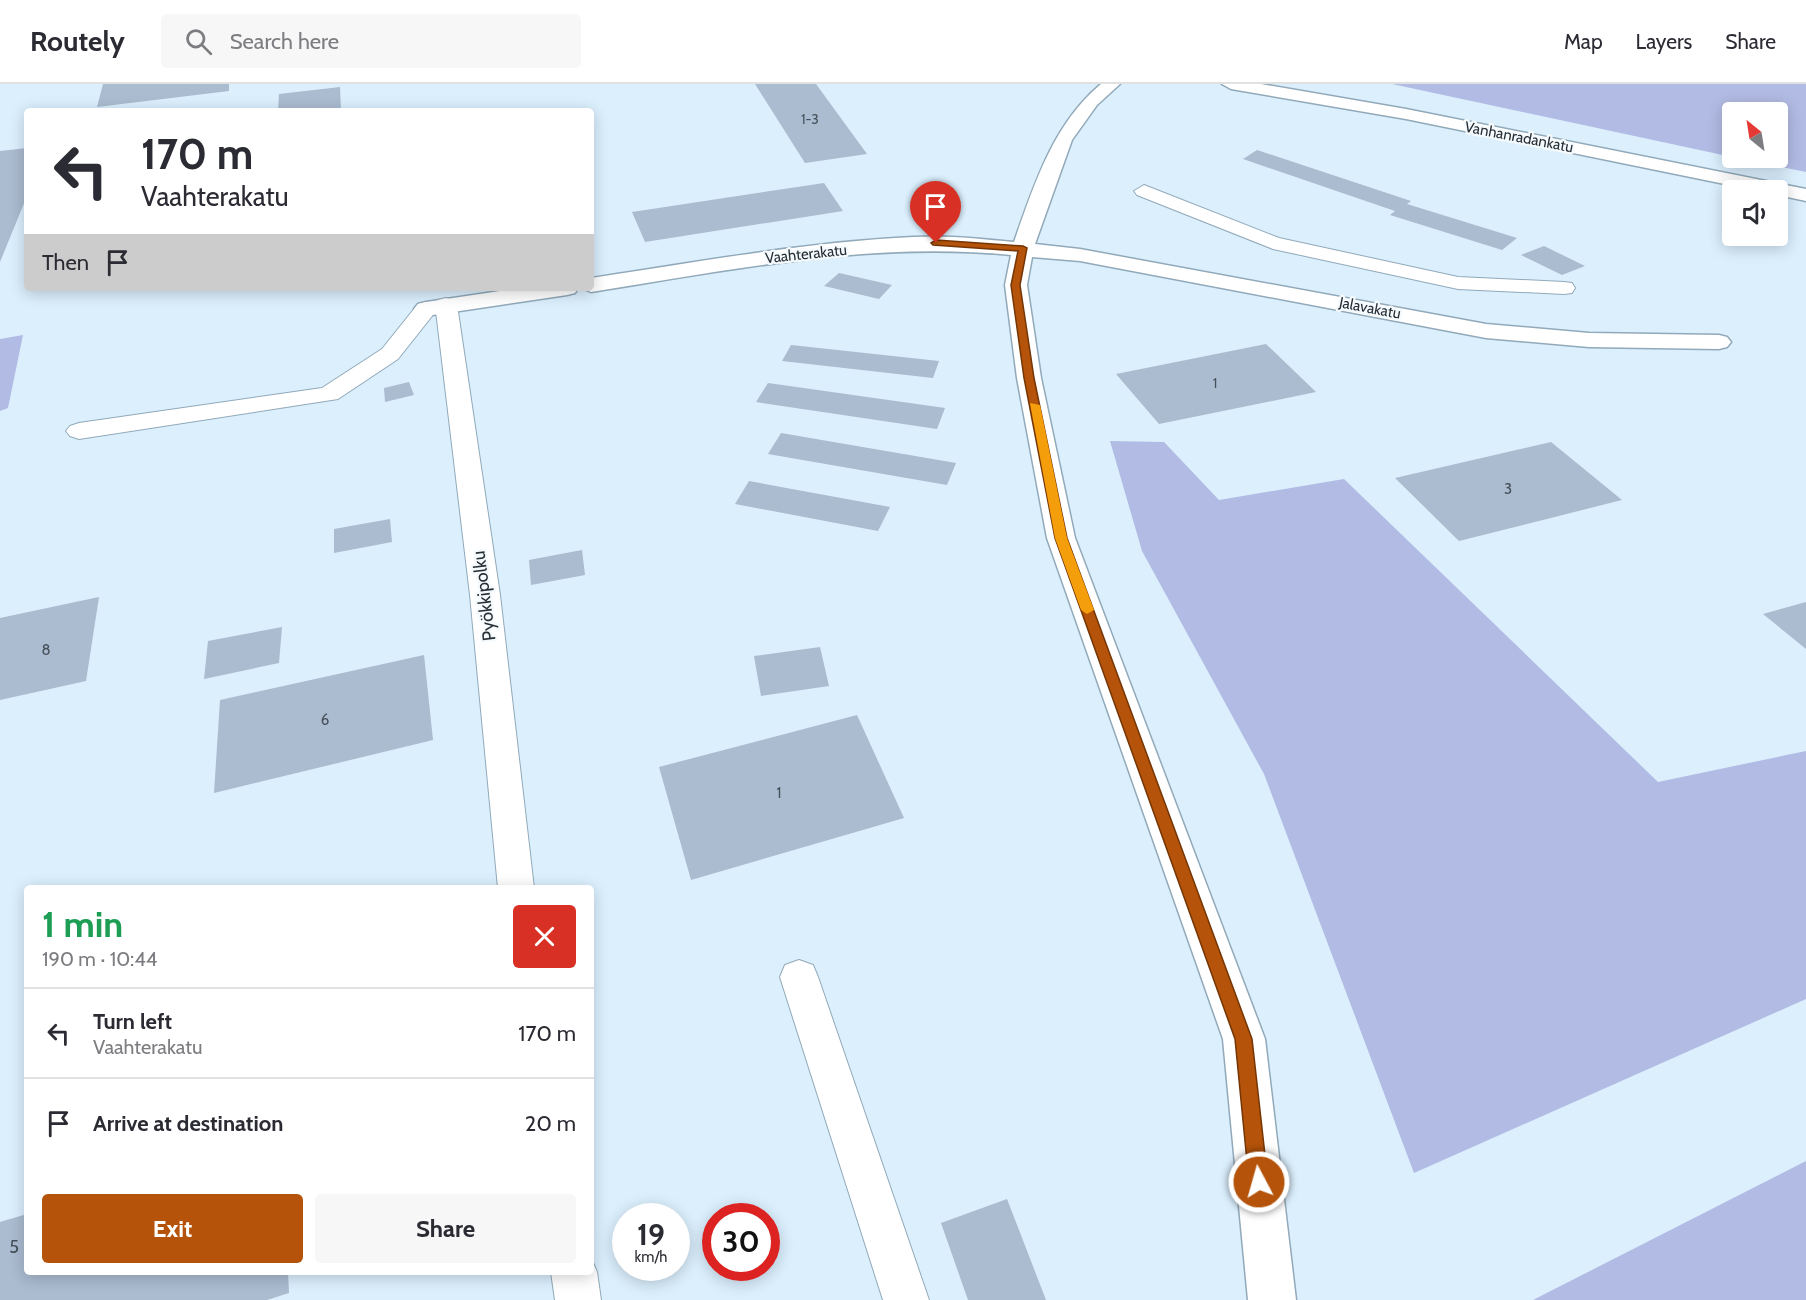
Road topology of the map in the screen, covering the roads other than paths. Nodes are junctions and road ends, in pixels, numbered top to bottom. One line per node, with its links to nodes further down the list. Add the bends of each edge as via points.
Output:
1 (1111, 84): 5 (street, via 1091,101 1063,141)
2 (1231, 84): 4 (street, Vanhanradankatu, via 1406,114)
3 (1144, 191): 7 (lane, via 1273,243 1458,283)
4 (1806, 195)
5 (1023, 248): 6 (street, Vaahterakatu, via 914,243 780,256); 10 (street, Jalavakatu, via 1080,255 1486,331 1589,340); 17 (street, via 1016,285 1029,378 1061,538 1244,1039)
6 (594, 285)
7 (1564, 288)
8 (546, 291): 9 (street)
9 (436, 307): 11 (lane, via 390,354 329,394); 12 (lane, Pyökkipolku, via 485,594)
10 (1719, 342)
11 (79, 431)
12 (516, 885)
13 (799, 977): 16 (lane)
14 (574, 1275): 15 (lane)
15 (578, 1300)
16 (906, 1300)
17 (1272, 1300)

